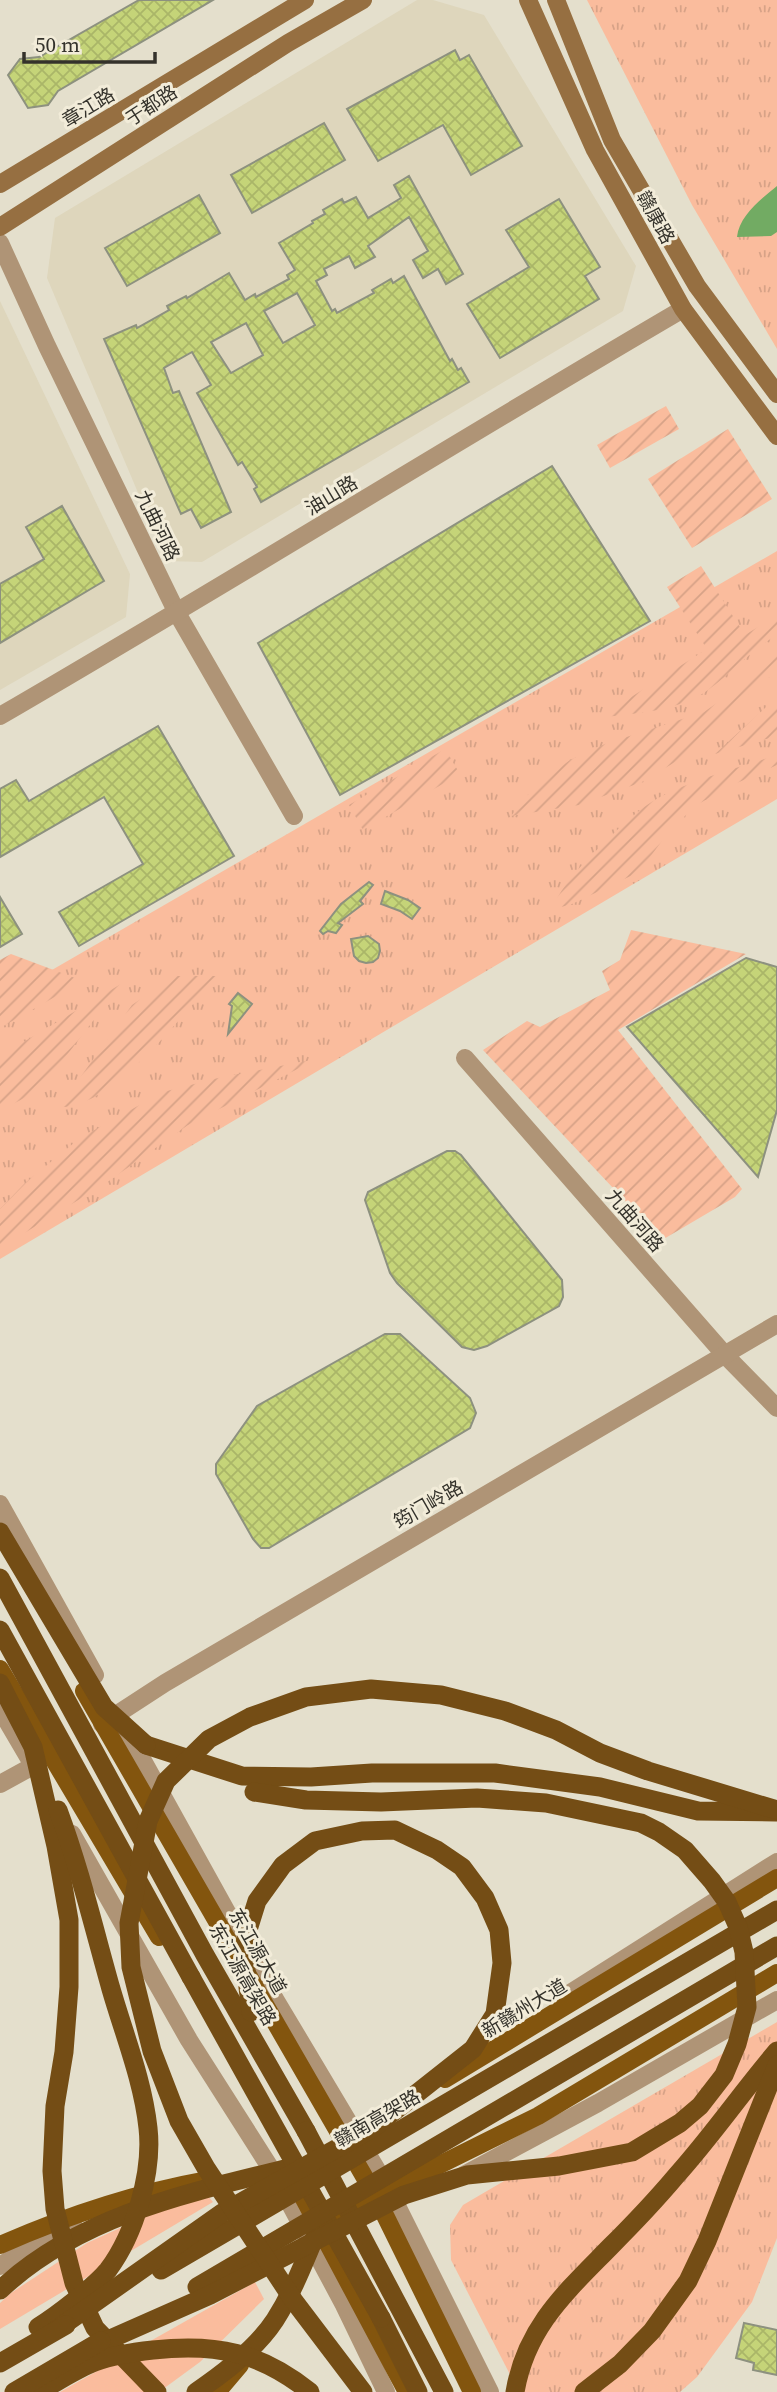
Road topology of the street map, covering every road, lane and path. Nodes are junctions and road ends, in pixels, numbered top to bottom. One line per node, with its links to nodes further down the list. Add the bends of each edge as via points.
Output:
1 (306, 0): 5 (main road, 章江路)
2 (363, 0): 6 (main road, 于都路)
3 (528, 0): 8 (main road, 赣康路, via 595,150)
4 (556, 0): 9 (main road, 赣康路, via 612,140 697,286)
5 (0, 184)
6 (0, 227)
7 (0, 243): 11 (street, 九曲河路)
8 (683, 309): 10 (main road, 赣康路); 11 (street, 油山路)
9 (777, 394)
10 (777, 436)
11 (177, 613): 12 (street, 油山路); 13 (street, 九曲河路)
12 (0, 716)
13 (295, 816)
14 (465, 1058): 16 (street, 九曲河路)
15 (777, 1324): 16 (street, 筠门岭路)
16 (725, 1355): 17 (street, 九曲河路); 25 (street, 筠门岭路)
17 (777, 1408)
18 (0, 1503): 25 (street)
19 (0, 1533): 25 (main road, 东江源大道); 26 (highway, bridge, via 104,1707)
20 (0, 1578): 38 (highway, 东江源高架路, bridge)
21 (0, 1630): 62 (highway, bridge)
22 (0, 1669): 40 (main road, via 206,2018)
23 (0, 1683): 27 (highway, bridge)
24 (0, 1709): 27 (street)
25 (109, 1719): 39 (main road, 东江源大道)
26 (146, 1745): 29 (highway, bridge, via 242,1776 495,1773 600,1787 698,1811); 50 (highway, bridge, via 213,1780 306,1800 546,1802 641,1823 685,1850 727,1902 744,1952 747,2007 724,2075 708,2096 680,2123 632,2152 559,2166 467,2175 404,2195 210,2295)
27 (33, 1757): 28 (street); 40 (street, via 189,2040); 51 (highway, bridge, via 74,1853 139,2084 148,2129 148,2168 139,2206 107,2270 52,2318); 55 (highway, bridge, via 69,1920 69,1987 55,2106 55,2209 74,2283 95,2328)
28 (0, 1784)
29 (777, 1811): 59 (highway, bridge, via 600,1753 505,1711 441,1695 371,1689 306,1697 250,1717 209,1739 166,1781 148,1821 128,1923 131,1967 152,2051 179,2121 205,2168 294,2301)
30 (777, 1862): 39 (street)
31 (777, 1878): 39 (main road, 新赣州大道, via 490,2054)
32 (777, 1910): 48 (highway, 赣南高架路, bridge)
33 (777, 1946): 50 (highway, bridge)
34 (777, 1973): 42 (main road, via 538,2116)
35 (777, 2000): 43 (street, via 598,2103)
36 (777, 2051): 66 (highway, via 643,2214 561,2295 524,2353)
37 (777, 2065): 67 (highway, via 688,2281 652,2331)
38 (306, 2131): 48 (highway, bridge, via 251,2012 247,1933 257,1901 283,1865 315,1841 362,1831 395,1830 462,1867 485,1898 499,1930 502,1963 495,2014 473,2049 373,2128 222,2213); 63 (highway, 东江源高架路, bridge)
39 (348, 2134): 40 (main road, 新赣州大道); 42 (main road, 东江源大道)
40 (281, 2170): 41 (street); 44 (main road); 47 (highway, via 178,2195 110,2221 41,2257)
41 (208, 2180): 45 (main road, via 108,2205); 46 (street, via 104,2211)
42 (382, 2194): 43 (street); 44 (main road); 64 (main road, 东江源大道)
43 (399, 2209): 65 (street)
44 (315, 2237): 49 (main road, via 275,2320); 60 (street); 61 (main road)
45 (0, 2245)
46 (0, 2266)
47 (0, 2290)
48 (56, 2330): 52 (highway, 赣南高架路, bridge)
49 (256, 2344): 56 (highway); 57 (main road)
50 (90, 2348): 53 (highway, bridge)
51 (0, 2351)
52 (0, 2363)
53 (14, 2392)
54 (38, 2392): 58 (highway, bridge, via 95,2362 129,2353 202,2346 265,2362)
55 (157, 2392)
56 (196, 2392)
57 (218, 2392)
58 (310, 2392)
59 (363, 2392)
60 (386, 2392)
61 (407, 2392)
62 (418, 2392)
63 (444, 2392)
64 (472, 2392)
65 (490, 2392)
66 (515, 2392)
67 (584, 2392)

